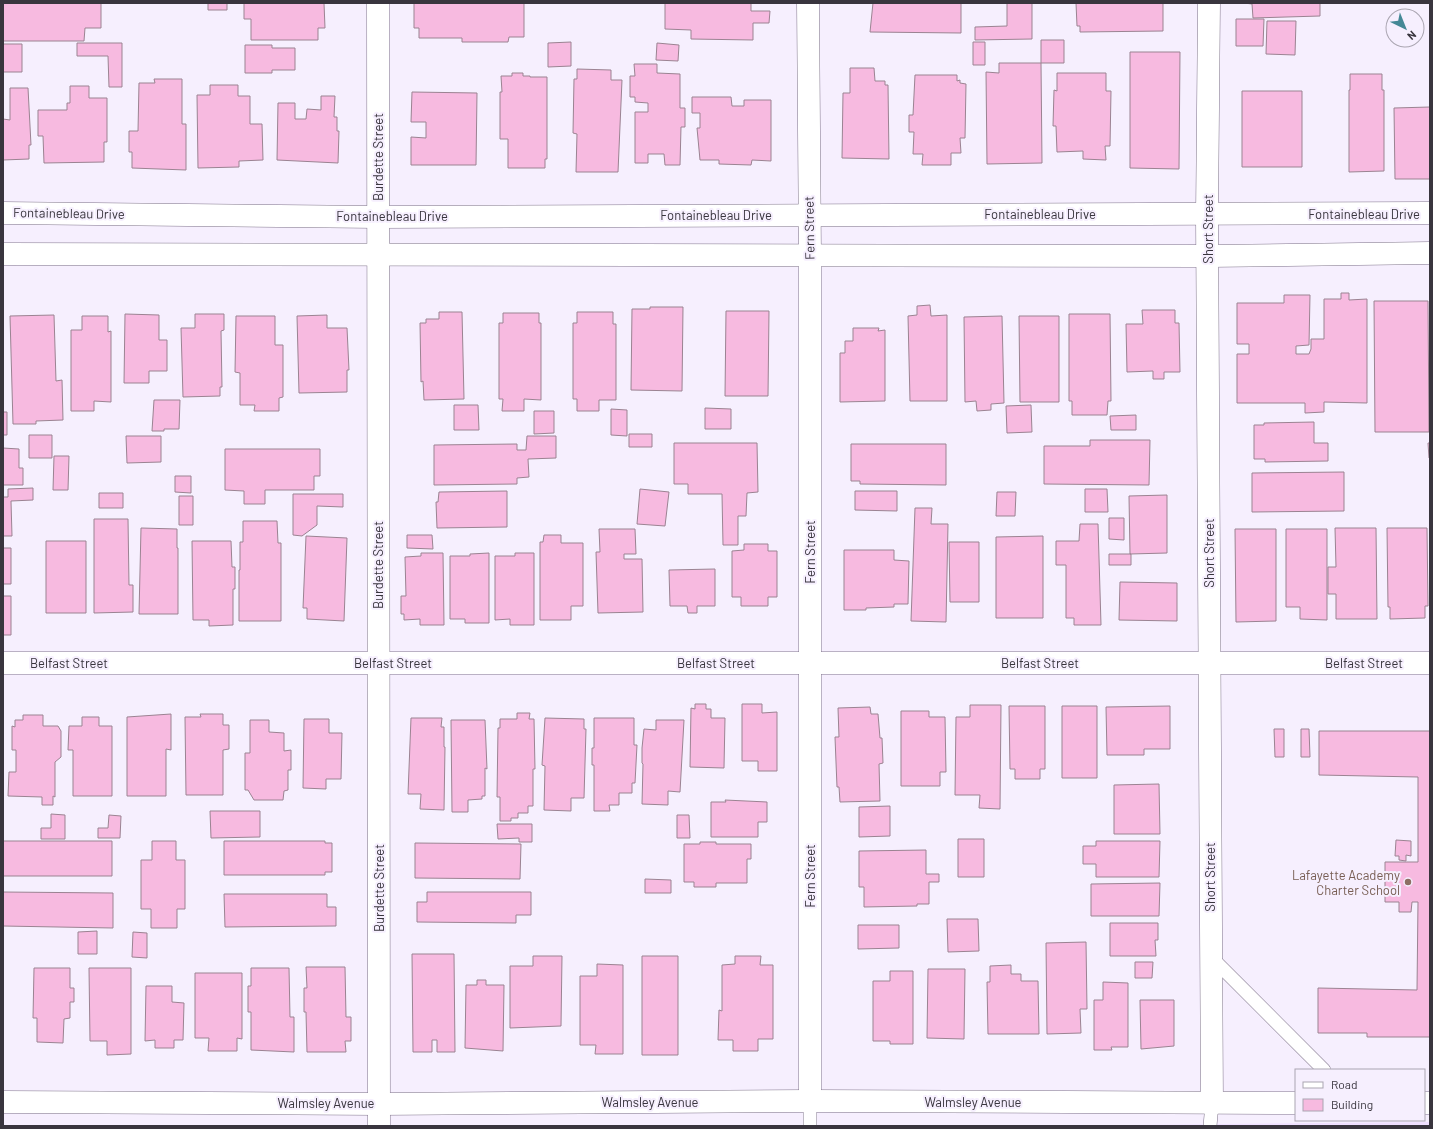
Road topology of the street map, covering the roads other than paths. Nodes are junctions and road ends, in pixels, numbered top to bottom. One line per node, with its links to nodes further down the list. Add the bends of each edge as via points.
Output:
1 (378, 3): 8 (street, Burdette Street)
2 (808, 3): 5 (street, Fern Street)
3 (1209, 3): 7 (street, Short Street)
4 (3, 213): 8 (street, Fontainebleau Drive)
5 (809, 214): 7 (street, Fontainebleau Drive); 8 (street, Fontainebleau Drive); 12 (street, Fern Street)
6 (1430, 214): 7 (street, Fontainebleau Drive)
7 (1207, 215): 13 (street, Short Street)
8 (378, 216): 11 (street, Burdette Street)
9 (1430, 253): 13 (street)
10 (3, 254): 11 (street)
11 (378, 256): 12 (street); 15 (street, Burdette Street)
12 (810, 256): 13 (street); 16 (street, Fern Street)
13 (1208, 256): 17 (street, Short Street)
14 (3, 663): 15 (street, Belfast Street)
15 (378, 663): 16 (street, Belfast Street); 24 (street, Burdette Street)
16 (810, 663): 17 (street, Belfast Street); 21 (street, Fern Street)
17 (1210, 663): 18 (street, Belfast Street); 19 (street, Short Street)
18 (1430, 663)
19 (1211, 957): 20 (lane); 25 (street, Short Street)
20 (1323, 1069)
21 (810, 1101): 24 (street, Walmsley Avenue); 25 (street, Walmsley Avenue); 27 (lane)
22 (3, 1102): 24 (street, Walmsley Avenue)
23 (1295, 1103): 25 (street, Walmsley Avenue)
24 (379, 1104): 26 (street, Burdette Street)
25 (1212, 1104): 28 (lane)
26 (379, 1126)
27 (810, 1126)
28 (1210, 1126)

